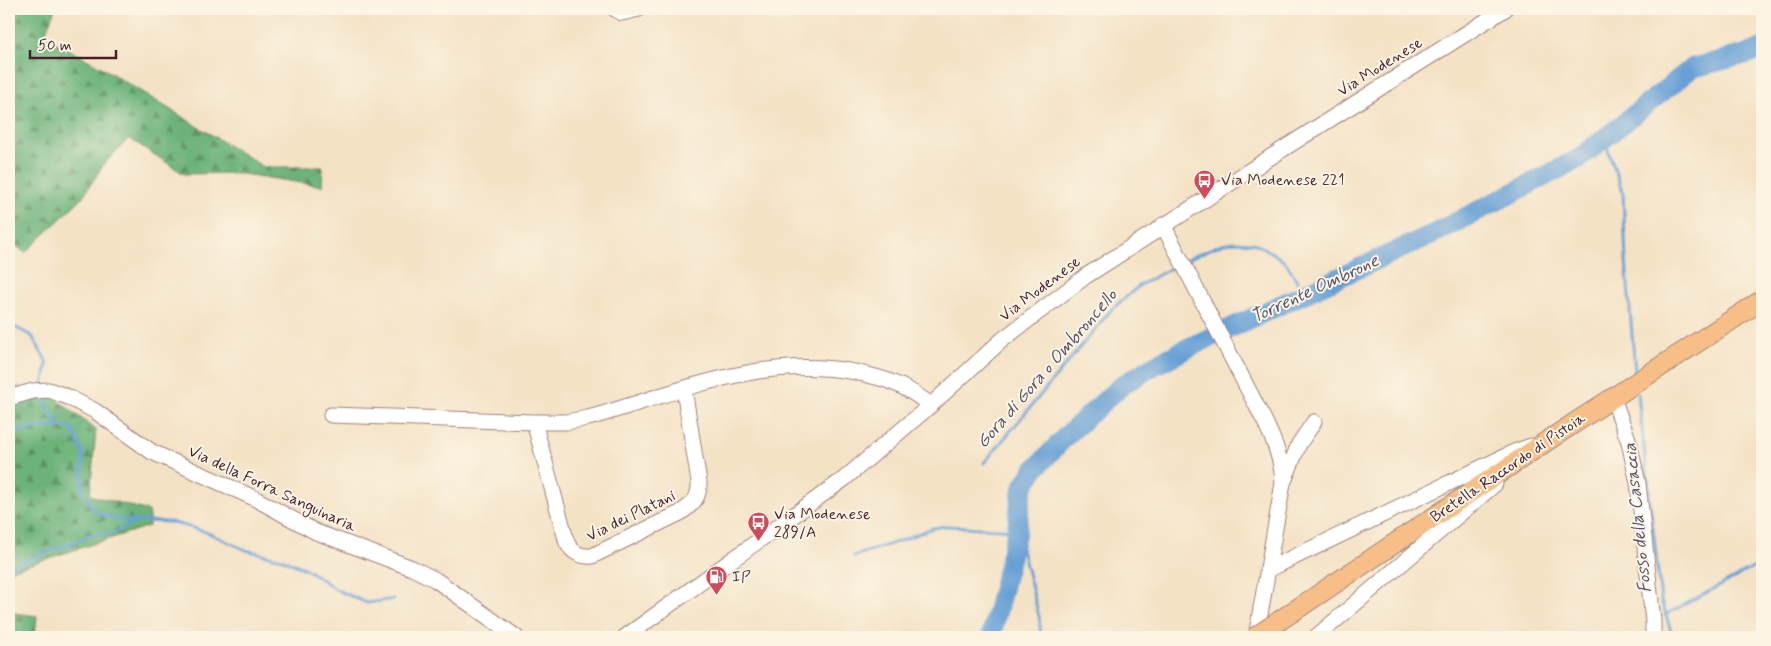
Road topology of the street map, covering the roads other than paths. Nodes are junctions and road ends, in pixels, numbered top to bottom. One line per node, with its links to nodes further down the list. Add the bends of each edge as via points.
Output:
1 (614, 9): 2 (street, via 622,13)
2 (639, 9)
3 (1505, 9): 4 (street, Via Modenese)
4 (1164, 225): 9 (street, Via Modenese, via 1086,276 1002,340); 15 (street, via 1266,424 1277,448)
5 (1762, 300): 8 (main road, Bretella Raccordo di Pistoia)
6 (684, 389): 9 (street, via 754,371 818,368 883,378); 11 (street, via 581,420); 11 (street, Via dei Platani, via 699,482 697,498 691,506 592,556 576,554 567,543)
7 (9, 398): 17 (street, Via della Forra Sanguinaria, via 49,390 68,397 96,411 152,452 254,498 316,532 436,580)
8 (1613, 398): 13 (main road, Bretella Raccordo di Pistoia); 21 (street, via 1629,442 1638,483)
9 (931, 405): 18 (street, Via Modenese, via 844,479)
10 (332, 415): 11 (street)
11 (534, 422)
12 (1314, 422): 15 (street, via 1299,444)
13 (1547, 441): 14 (main road, Bretella Raccordo di Pistoia); 16 (street, via 1514,452)
14 (1508, 468): 19 (main road, Bretella Raccordo di Pistoia, bridge); 20 (street, via 1493,486)
15 (1283, 483): 16 (street)
16 (1267, 570): 19 (street)
17 (516, 637)
18 (626, 637)
19 (1256, 637)
20 (1316, 637)
21 (1653, 637)

